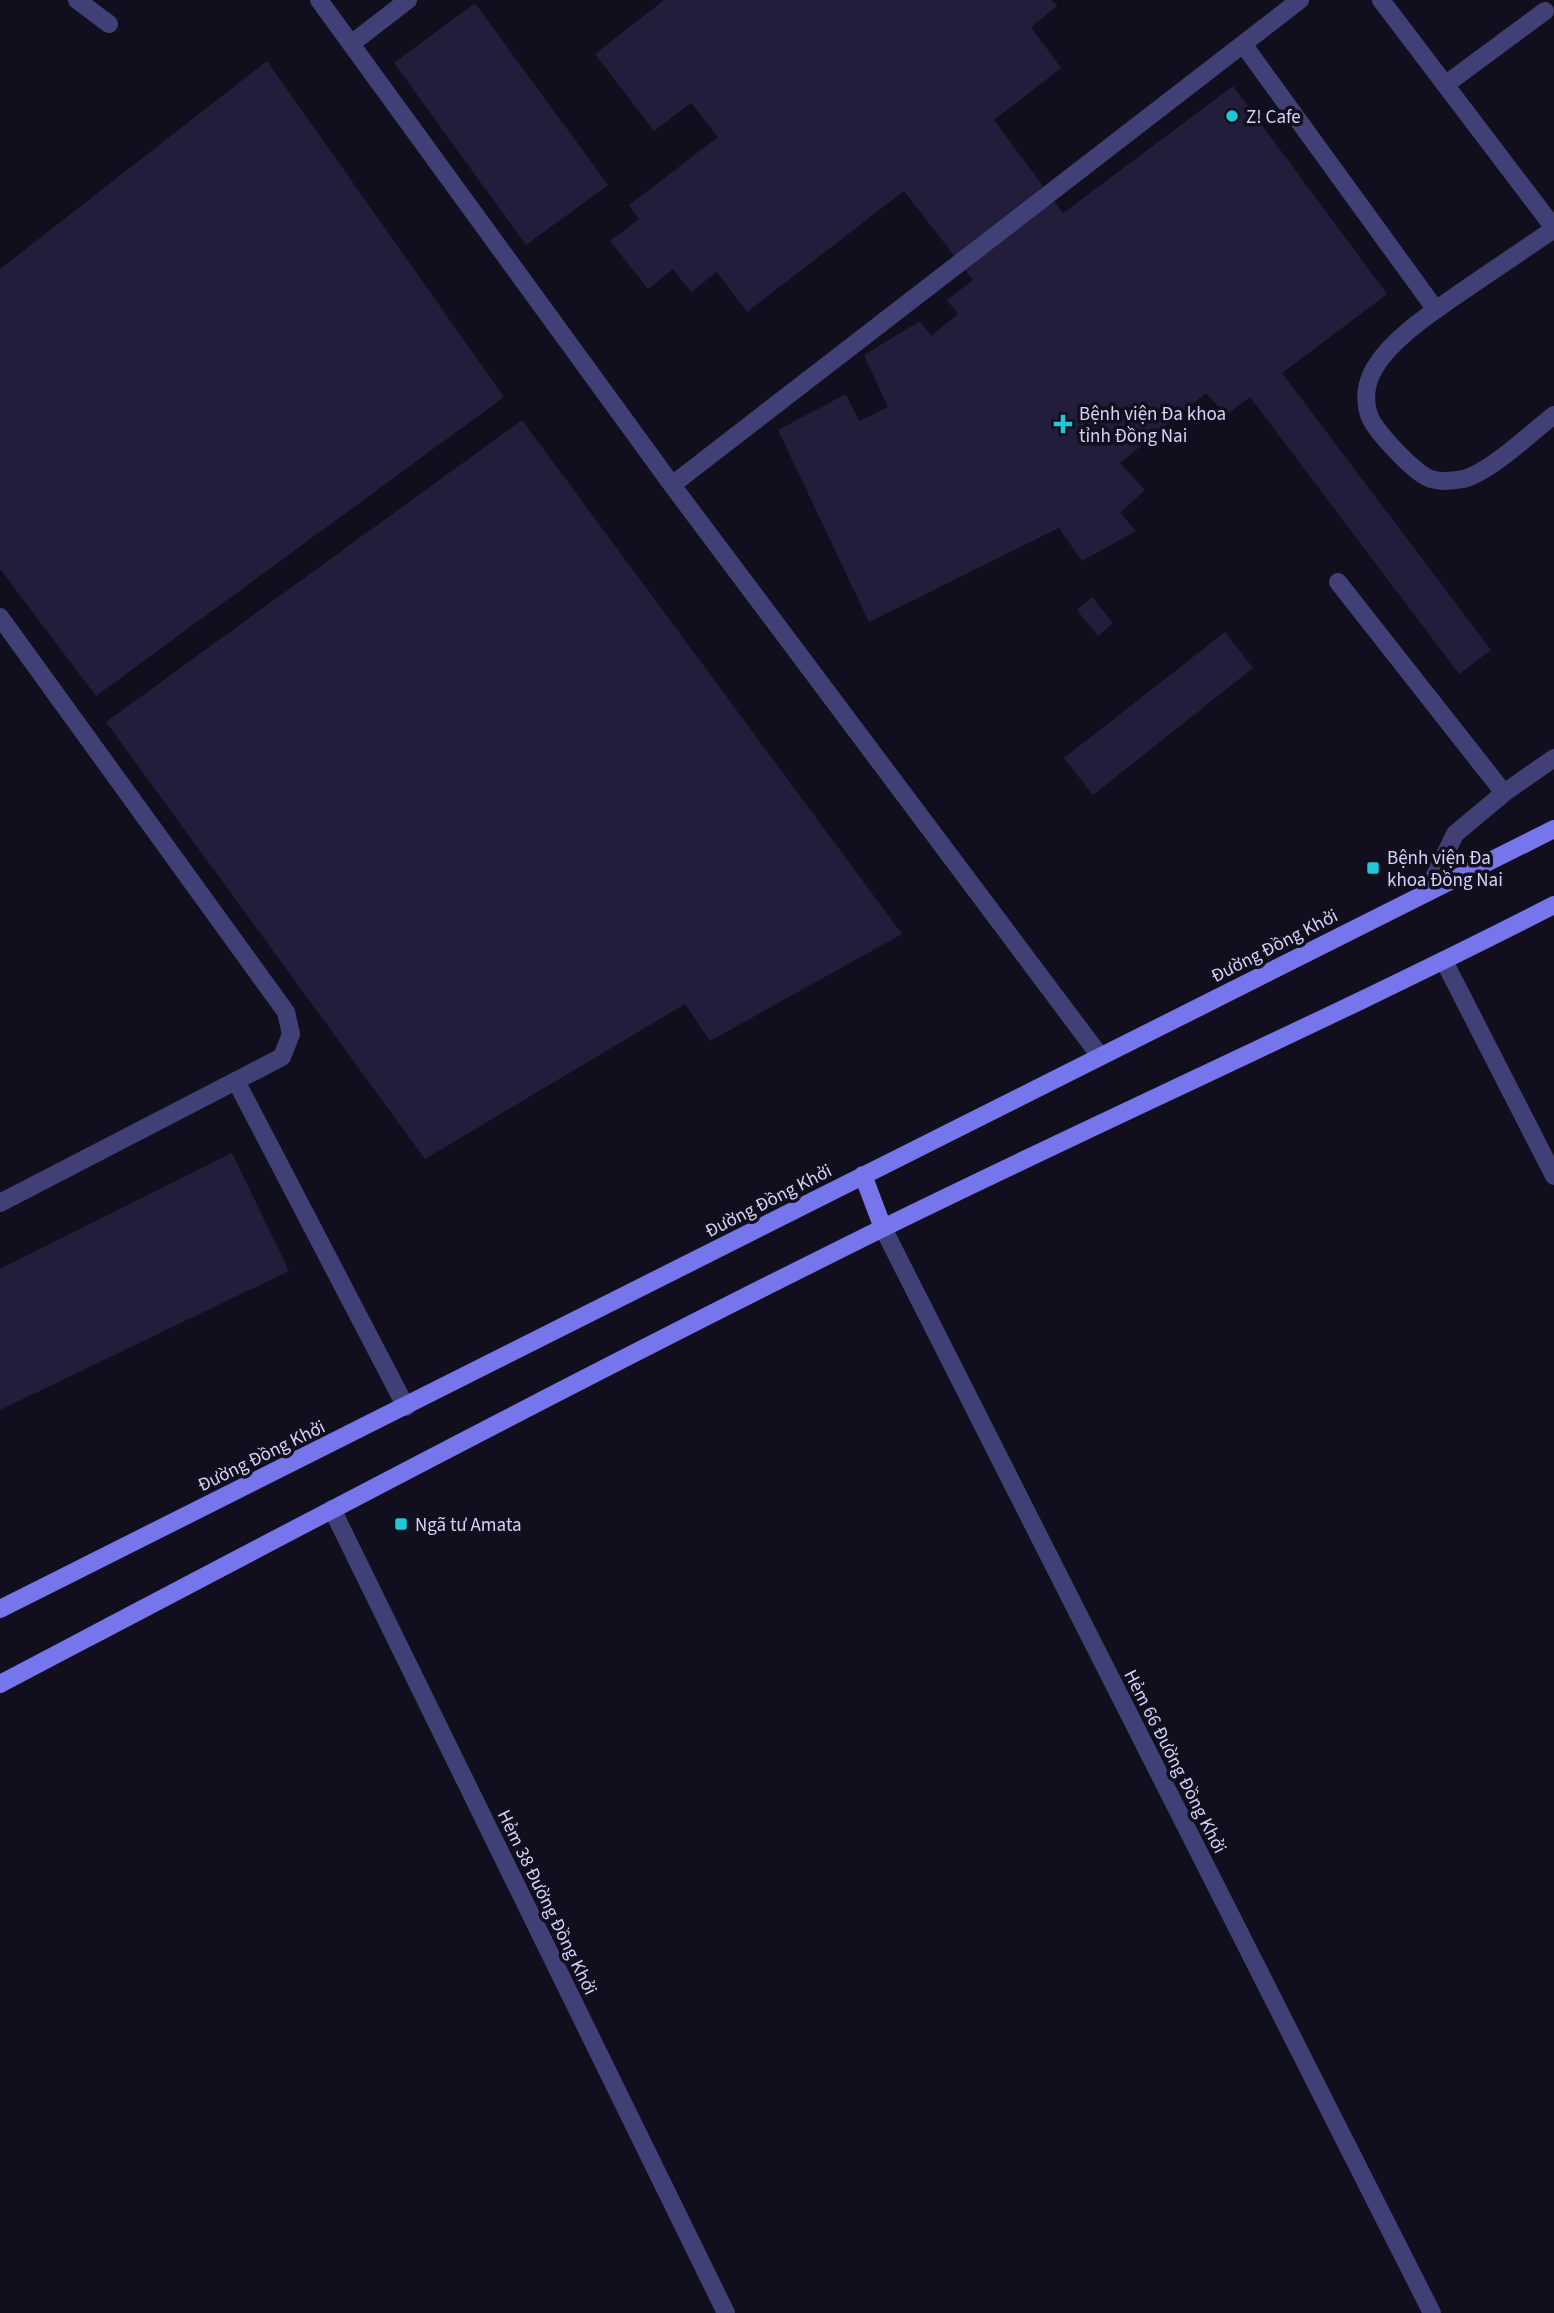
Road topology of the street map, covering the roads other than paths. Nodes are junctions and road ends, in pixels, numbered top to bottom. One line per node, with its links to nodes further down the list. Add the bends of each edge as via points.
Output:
1 (77, 0): 7 (street)
2 (319, 0): 8 (street)
3 (408, 0): 8 (street)
4 (1300, 0): 9 (street)
5 (1381, 0): 10 (street)
6 (1545, 11): 10 (street)
7 (109, 24)
8 (351, 44): 14 (street)
9 (1243, 44): 12 (street); 14 (street)
10 (1445, 85): 11 (street)
11 (1554, 229): 12 (street)
12 (1436, 310): 13 (street, via 1391,349 1367,383 1370,417 1413,469 1443,481 1475,475)
13 (1554, 415)
14 (672, 485): 23 (street)
15 (1338, 582): 18 (street)
16 (0, 617): 24 (street, via 286,1012 290,1034 282,1057)
17 (1554, 758): 18 (street)
18 (1504, 793): 20 (street, via 1455,834)
19 (1554, 829): 20 (main road, Đường Đồng Khởi)
20 (1427, 892): 23 (main road, Đường Đồng Khởi)
21 (1554, 905): 22 (main road)
22 (1444, 961): 26 (street); 28 (main road)
23 (1100, 1056): 25 (main road, Đường Đồng Khởi)
24 (236, 1081): 27 (street); 29 (street)
25 (863, 1175): 28 (main road); 29 (main road, Đường Đồng Khởi)
26 (1554, 1175)
27 (0, 1203)
28 (883, 1228): 30 (main road); 34 (street, Hẻm 66 Đường Đồng Khởi)
29 (406, 1407): 31 (main road, Đường Đồng Khởi)
30 (332, 1509): 32 (main road); 33 (street, Hẻm 38 Đường Đồng Khởi)
31 (0, 1608)
32 (0, 1684)
33 (726, 2313)
34 (1432, 2313)

